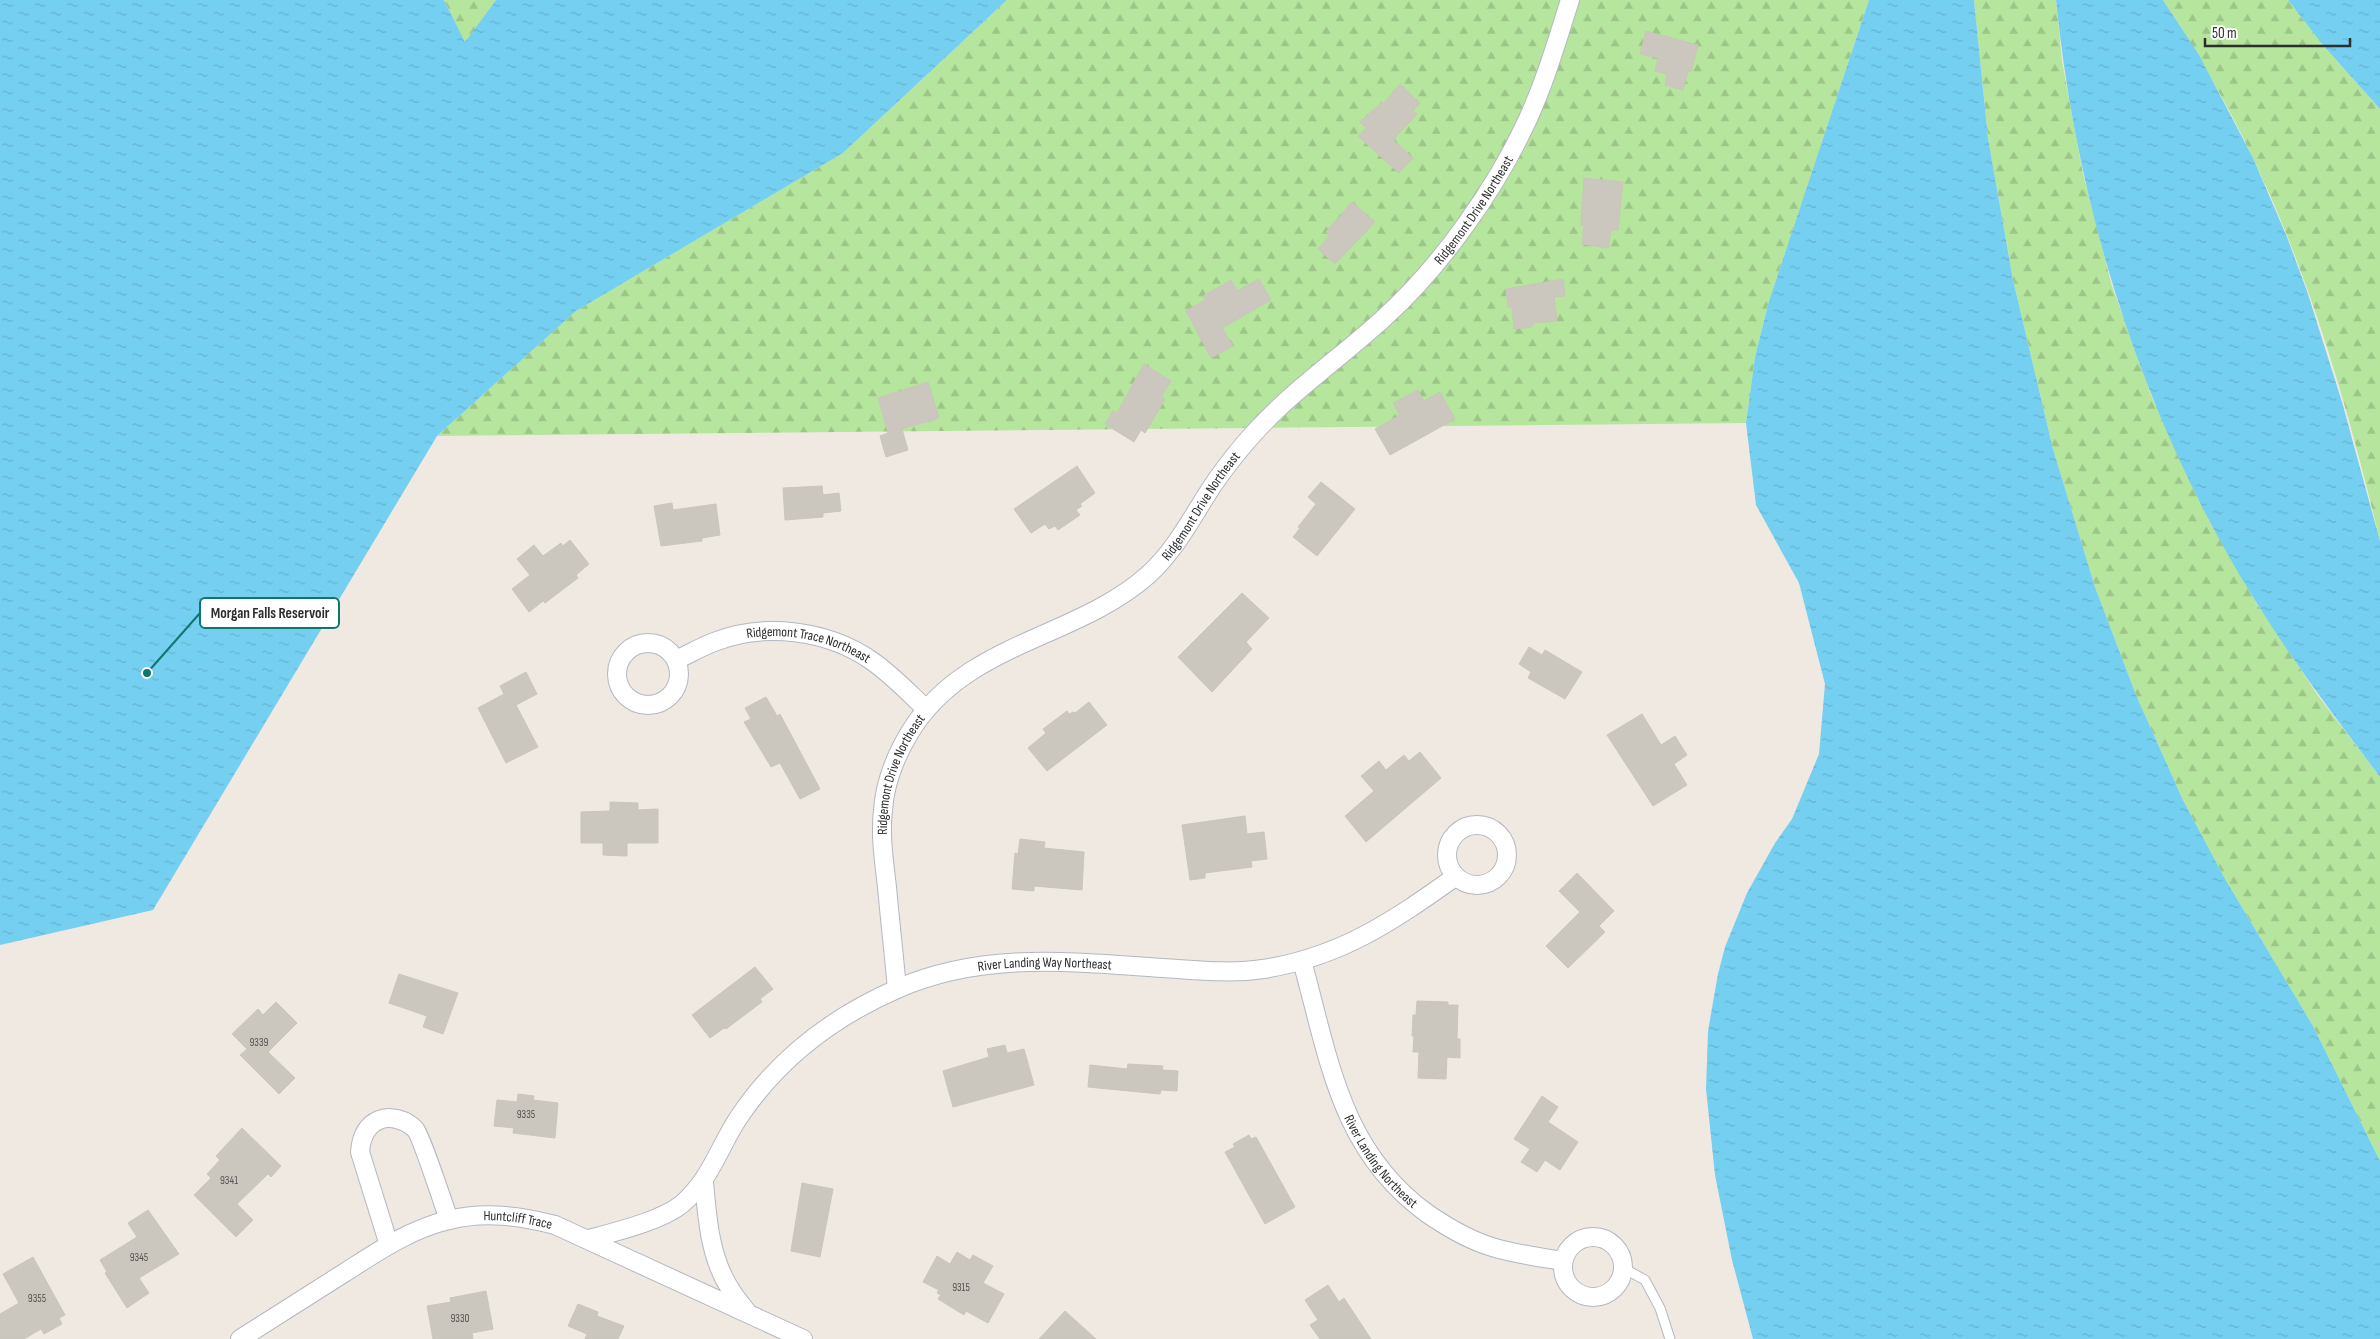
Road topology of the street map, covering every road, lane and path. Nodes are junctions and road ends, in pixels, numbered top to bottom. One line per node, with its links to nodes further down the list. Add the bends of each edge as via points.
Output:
1 (1570, 0): 3 (street, Ridgemont Drive Northeast, via 1542,85 1504,165 1452,244 1420,282 1386,317 1284,403 1255,432 1217,479 1176,544 1148,575 1110,602 971,671)
2 (676, 660): 3 (street, Ridgemont Trace Northeast, via 715,641 746,633 779,631 812,635 844,645 870,660)
3 (926, 709): 6 (street, Ridgemont Drive Northeast, via 897,757 887,784 883,810 882,845)
4 (1455, 877): 5 (street, River Landing Way Northeast, via 1361,939)
5 (1302, 961): 6 (street, River Landing Way Northeast, via 1261,970 1220,972 1016,961 953,971); 11 (street, River Landing Northeast, via 1339,1098 1357,1136 1378,1168 1410,1201 1448,1228 1490,1247)
6 (898, 989): 7 (street, River Landing Way Northeast, via 836,1021 806,1042 784,1063 739,1117)
7 (704, 1182): 9 (street, River Landing Way Northeast, via 680,1205 667,1212 628,1228); 13 (street, via 708,1227 717,1259 728,1286)
8 (449, 1220): 9 (street, Huntcliff Trace, via 486,1215 519,1216 555,1225); 10 (street, Huntcliff Trace, via 418,1230); 10 (street, via 416,1129 399,1118 379,1120 365,1131 360,1152)
9 (588, 1239): 13 (street, Huntcliff Trace)
10 (389, 1245): 14 (street, Huntcliff Trace)
11 (1563, 1261): 12 (street, via 1573,1244 1591,1236 1613,1244); 12 (street, via 1563,1273 1568,1284 1588,1297 1611,1291 1620,1281)
12 (1623, 1268): 16 (lane, via 1646,1280)
13 (749, 1314): 15 (street, Huntcliff Trace)
14 (240, 1339)
15 (803, 1339)
16 (1670, 1339)

